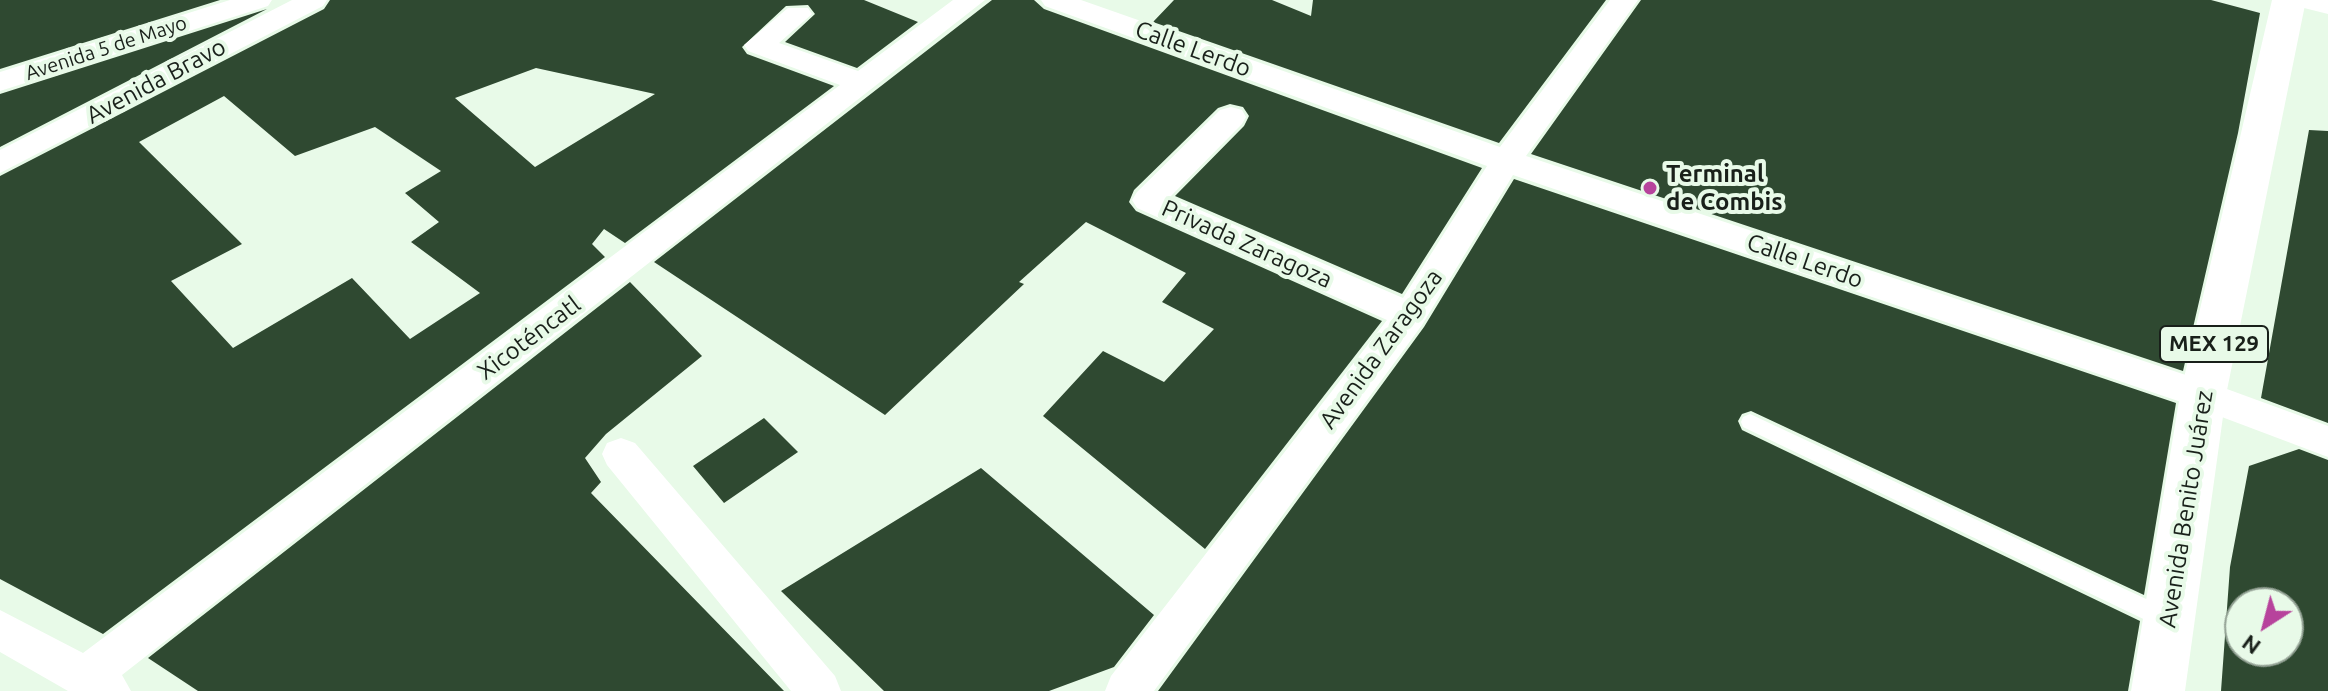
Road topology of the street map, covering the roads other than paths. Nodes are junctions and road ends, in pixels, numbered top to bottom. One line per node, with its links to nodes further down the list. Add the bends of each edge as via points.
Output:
1 (258, 0): 10 (street, Avenida 5 de Mayo)
2 (313, 0): 14 (street, Avenida Bravo)
3 (971, 0): 11 (street, Xicoténcatl)
4 (1055, 0): 13 (street, Calle Lerdo)
5 (1624, 0): 13 (street, Avenida Zaragoza)
6 (2289, 0): 16 (main road, Avenida Benito Juárez / MEX 129)
7 (2306, 0): 8 (street)
8 (2328, 6)
9 (798, 14): 11 (street, via 758,45)
10 (0, 82)
11 (862, 83): 22 (street, Xicoténcatl)
12 (1231, 117): 15 (street, Privada Zaragoza, via 1148,200)
13 (1506, 161): 15 (street, Avenida Zaragoza); 16 (street, Calle Lerdo)
14 (0, 163)
15 (1410, 316): 24 (street, Avenida Zaragoza)
16 (2203, 395): 18 (street, Calle Lerdo); 20 (main road, Avenida Benito Juárez / MEX 129)
17 (1750, 422): 20 (lane)
18 (2328, 442)
19 (621, 454): 23 (street)
20 (2169, 620): 25 (main road, Avenida Benito Juárez / MEX 129)
21 (0, 629): 22 (street)
22 (98, 684)
23 (819, 691)
24 (1127, 691)
25 (2158, 691)

